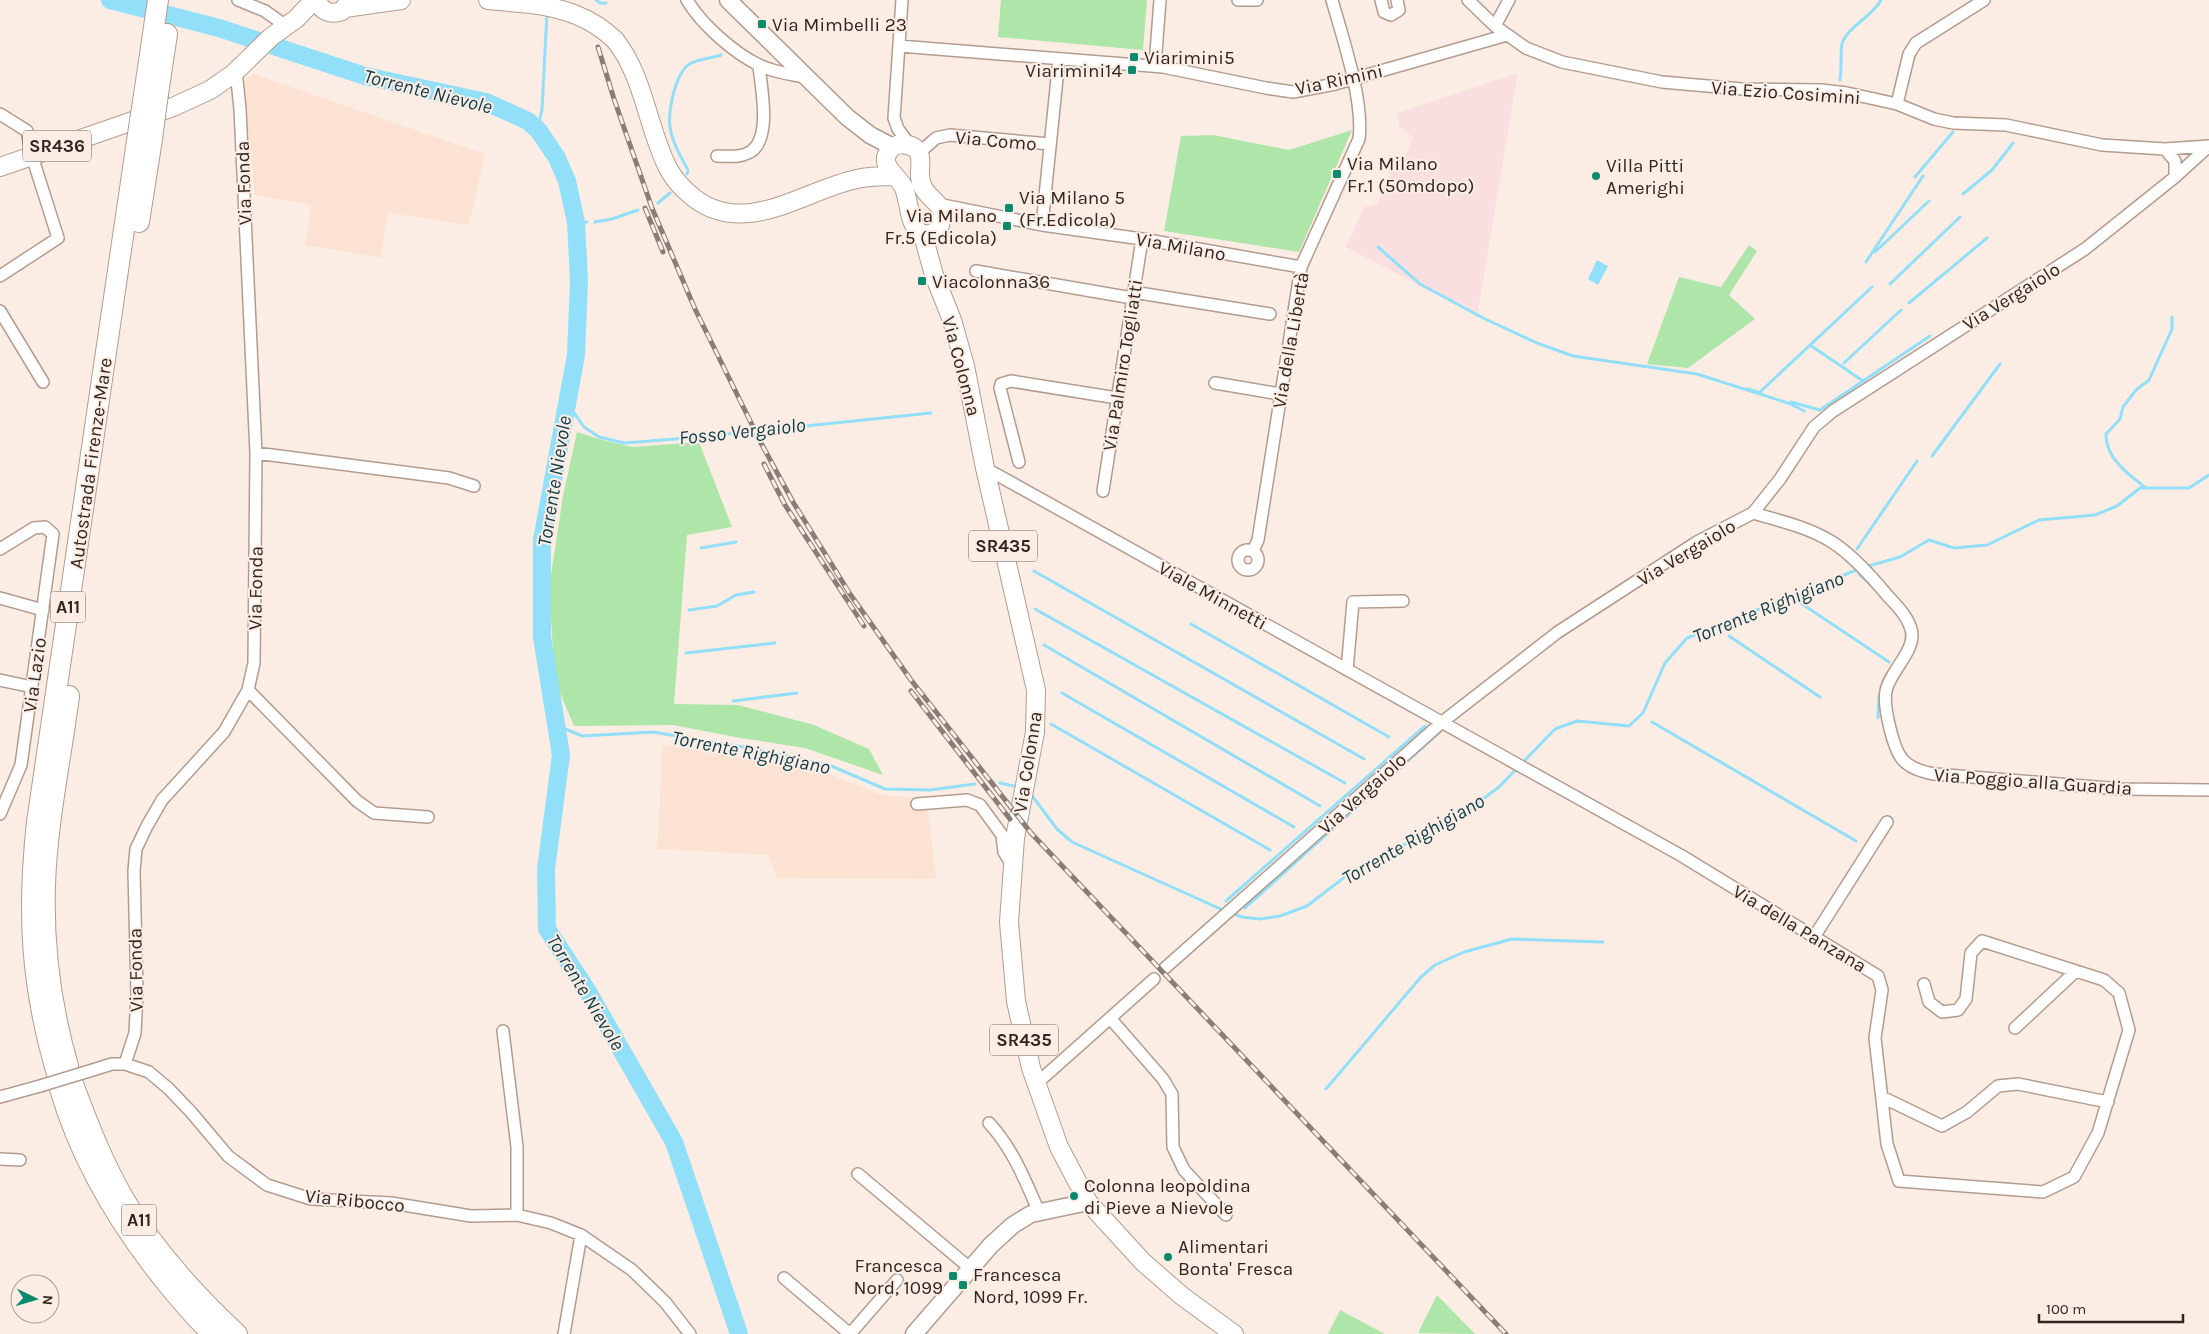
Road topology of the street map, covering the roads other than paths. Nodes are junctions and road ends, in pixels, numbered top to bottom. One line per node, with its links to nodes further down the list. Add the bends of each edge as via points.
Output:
1 (158, 0): 24 (highway, Autostrada Firenze-Mare / A11)
2 (172, 0): 24 (highway, Autostrada Firenze-Mare / A11)
3 (238, 0): 21 (street)
4 (401, 0): 18 (main road)
5 (488, 0): 43 (main road, bridge, via 544,5 573,13 598,26 615,40 631,66 669,169 681,187 700,203 736,213 763,211)
6 (687, 0): 27 (street, via 698,18)
7 (728, 0): 30 (main road)
8 (902, 0): 25 (street)
9 (1160, 0): 28 (street)
10 (1238, 0): 11 (street)
11 (1257, 0)
12 (1332, 0): 31 (street, Via della Libertà)
13 (1381, 0): 14 (street, via 1384,12 1391,15 1399,10)
14 (1396, 0)
15 (1468, 0): 22 (street, Via Ezio Cosimini)
16 (1509, 0): 22 (street)
17 (1984, 0): 32 (street, via 1916,43 1909,54)
18 (374, 1): 20 (main road)
19 (319, 4): 20 (main road, via 336,13); 21 (main road, SR436)
20 (347, 4)
21 (291, 22): 29 (main road, SR436)
22 (1495, 26): 23 (street, Via Ezio Cosimini)
23 (1507, 35): 31 (street, Via Rimini); 32 (street, Via Ezio Cosimini, via 1526,48 1562,62 1662,82 1742,89 1821,90)
24 (159, 39): 90 (highway, Autostrada Firenze-Mare / A11, bridge, via 48,843 45,884 48,963)
25 (899, 46): 26 (street, Via Rimini); 37 (street, via 894,118)
26 (1059, 59): 28 (street, Via Rimini); 34 (street)
27 (759, 66): 30 (street); 39 (street, via 764,125 758,144 741,156)
28 (1155, 66): 31 (street, Via Rimini, via 1293,92)
29 (233, 74): 38 (main road, SR436, via 192,99); 59 (street, Via Fonda, via 237,80 240,109)
30 (804, 76): 37 (main road, via 847,117 864,139)
31 (1353, 79): 49 (street, Via della Libertà, via 1359,139)
32 (1897, 104): 36 (street, Via Ezio Cosimini, via 1934,119 1954,123 2006,125 2102,145)
33 (0, 114): 38 (street, via 28,131)
34 (1050, 144): 37 (street, Via Como, via 950,135); 46 (street)
35 (2209, 146): 36 (street, Via Ezio Cosimini); 42 (street, Via Vergaiolo)
36 (2165, 149): 42 (street, via 2175,161)
37 (899, 152): 41 (main road, SR435, via 889,170); 43 (main road); 44 (main road, SR435, via 927,194)
38 (32, 156): 40 (main road, SR436); 51 (street, via 58,238)
39 (718, 156)
40 (0, 167)
41 (894, 176): 43 (main road); 47 (main road, SR435, via 905,190 913,224)
42 (2175, 177): 64 (street, Via Vergaiolo, via 2085,249 1833,411 1814,427)
43 (856, 179)
44 (938, 204): 45 (street, Via Milano); 47 (main road, SR435, via 943,214)
45 (973, 212): 46 (street, Via Milano); 47 (street)
46 (1042, 224): 48 (street, Via Milano)
47 (934, 229): 61 (main road, Via Colonna / SR435, via 939,289 965,366)
48 (1142, 239): 49 (street, Via Milano); 52 (street, Via Palmiro Togliatti)
49 (1301, 267): 57 (street, Via della Libertà)
50 (976, 271): 52 (street)
51 (0, 276)
52 (1133, 295): 54 (street); 58 (street, Via Palmiro Togliatti)
53 (0, 311): 55 (street)
54 (1270, 314)
55 (44, 382)
56 (1215, 383): 57 (street)
57 (1280, 394): 66 (street, Via della Libertà, via 1258,540)
58 (1117, 398): 60 (street, via 1003,382 1000,388); 63 (street, Via Palmiro Togliatti)
59 (256, 453): 62 (street, via 449,478); 73 (street, Via Fonda, via 256,612 254,663)
60 (1019, 462)
61 (986, 468): 70 (street, Viale Minnetti); 80 (main road, Via Colonna / SR435, via 1036,690 1035,732)
62 (474, 486)
63 (1103, 491)
64 (1753, 513): 74 (street, Via Vergaiolo, via 1697,542 1558,632); 75 (street, Via Poggio alla Guardia, via 1801,527 1833,542 1872,578 1905,616 1912,636 1886,690 1888,727 1903,760 1918,771 2121,789)
65 (0, 549): 69 (street, Via Lazio, via 34,528 45,526 53,534)
66 (1253, 551)
67 (0, 598): 69 (street)
68 (1403, 601): 70 (street, via 1353,602)
69 (43, 610): 72 (street, Via Lazio)
70 (1347, 670): 74 (street, Viale Minnetti)
71 (0, 680): 72 (street)
72 (32, 687): 77 (street, Via Lazio, via 21,765)
73 (248, 690): 78 (street, via 357,801 374,814); 89 (street, Via Fonda, via 224,732 162,800 136,850 137,993 135,1033)
74 (1441, 723): 81 (street, Via della Panzana, via 1682,856); 82 (street, Via Vergaiolo)
75 (2209, 790)
76 (917, 804): 80 (street, via 971,801 983,808)
77 (0, 814)
78 (428, 817)
79 (1887, 822): 81 (street)
80 (1008, 836): 91 (main road, Via Colonna / SR435, via 1012,865 1009,922 1016,1001)
81 (1814, 937): 93 (street, Via della Panzana, via 1878,976 1882,990 1875,1038)
82 (1165, 968)
83 (2076, 971): 85 (street, Via della Panzana, via 1982,941 1971,953 1966,999 1958,1010 1942,1012 1928,1002); 87 (street); 94 (street, Via della Panzana, via 2104,980 2119,992 2129,1030)
84 (1154, 979): 86 (street)
85 (1924, 984)
86 (1110, 1018): 91 (street); 102 (street, via 1163,1079 1172,1094 1173,1148 1184,1170)
87 (2014, 1028)
88 (503, 1031): 101 (street, via 518,1147)
89 (126, 1064): 92 (street, Via Ribocco, bridge, via 112,1064); 101 (street, Via Ribocco, via 144,1069 159,1080 228,1156 267,1185 311,1199 391,1203 471,1216)
90 (65, 1079): 107 (highway, Autostrada Firenze-Mare / A11, via 79,1140 112,1207 152,1266); 108 (highway, Autostrada Firenze-Mare / A11, via 125,1200 166,1258)
91 (1036, 1084): 99 (main road, Via Colonna / SR435, via 1059,1147)
92 (0, 1097)
93 (1882, 1097): 94 (street, via 1942,1126 1968,1112 1998,1086 2018,1084); 94 (street, Via della Panzana, via 1887,1144 1898,1181 2043,1192 2074,1177 2098,1133)
94 (2108, 1102)
95 (990, 1123): 100 (street, via 1014,1157)
96 (0, 1159): 97 (street)
97 (20, 1160)
98 (858, 1174): 104 (street)
99 (1088, 1202): 100 (main road); 113 (main road, SR435, via 1143,1262)
100 (1039, 1212): 104 (main road, via 1013,1225)
101 (518, 1215): 103 (street, Via Ribocco)
102 (1226, 1215)
103 (581, 1235): 109 (street); 110 (street, Via Ribocco, via 632,1270 665,1302)
104 (971, 1269): 112 (main road)
105 (784, 1278): 111 (street)
106 (897, 1280): 111 (street)
107 (213, 1334)
108 (237, 1334)
109 (564, 1334)
110 (690, 1334)
111 (850, 1334)
112 (914, 1334)
113 (1234, 1334)

